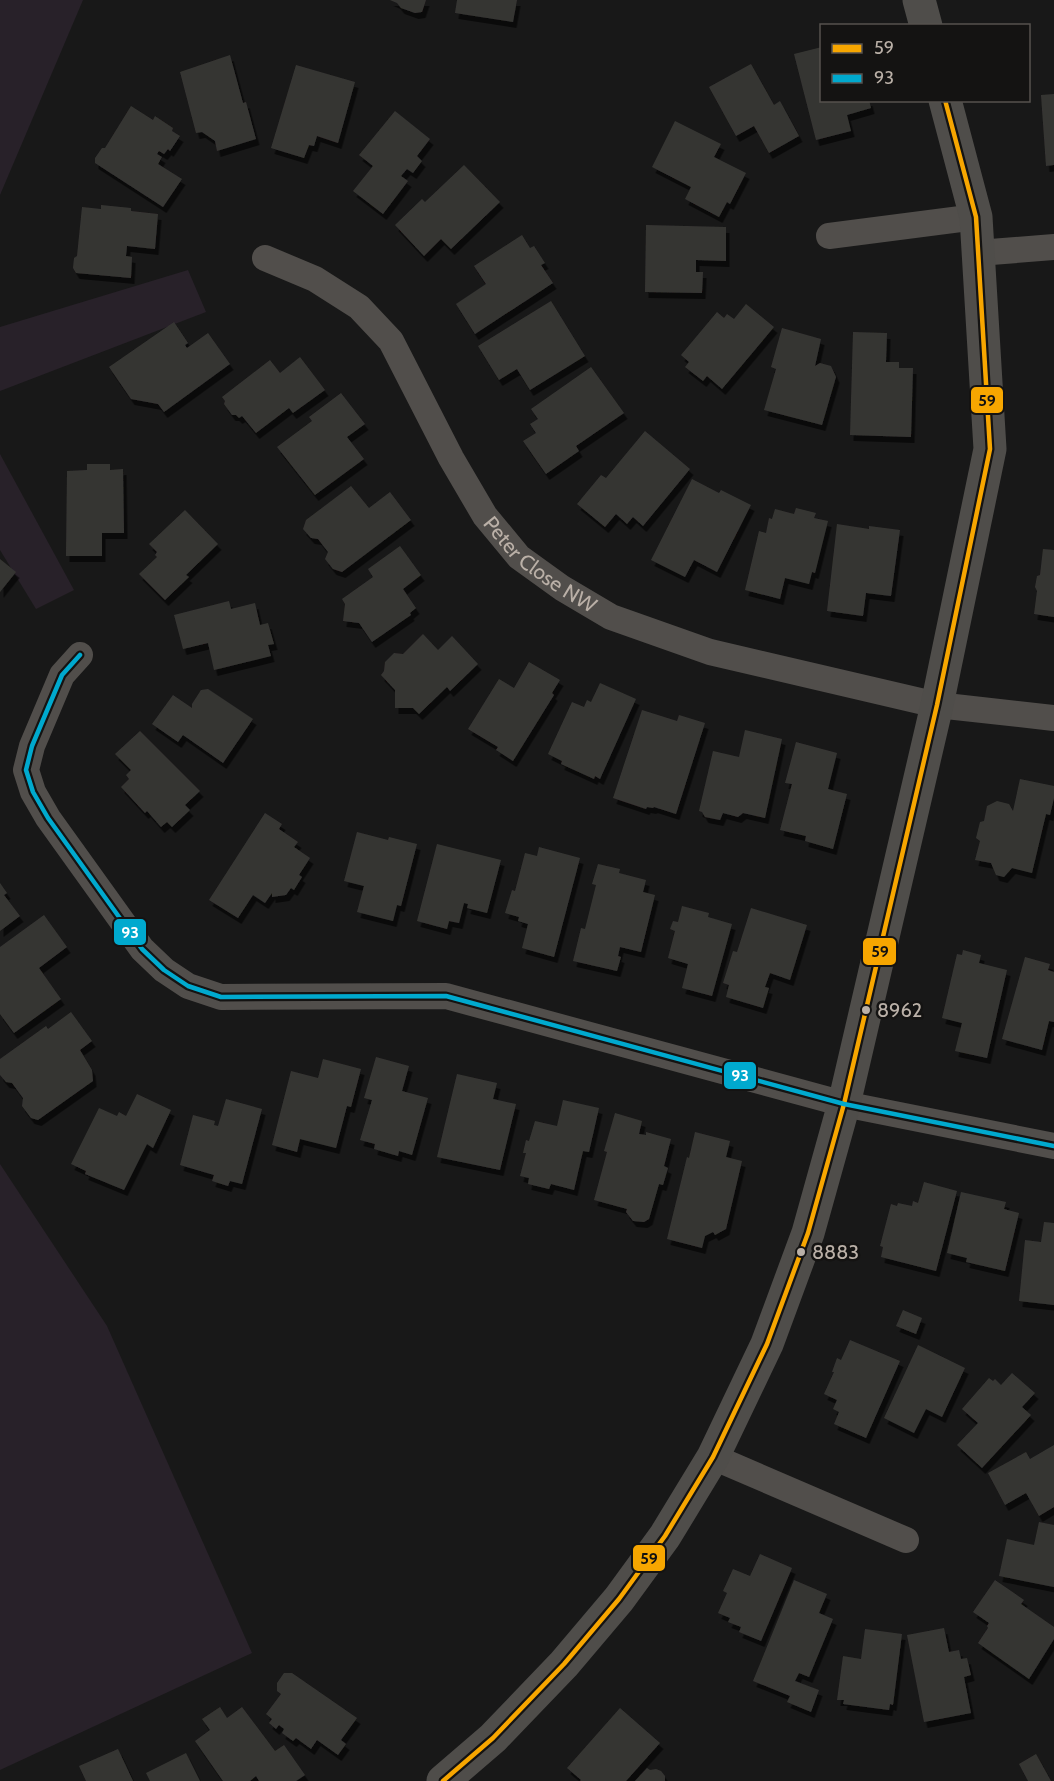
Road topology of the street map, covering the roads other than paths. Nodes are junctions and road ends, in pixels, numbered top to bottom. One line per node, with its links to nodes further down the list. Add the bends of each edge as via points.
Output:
1 (919, 0): 2 (street)
2 (925, 24)
3 (946, 102): 4 (street)
4 (976, 217): 5 (street); 7 (street)
5 (829, 236)
6 (1054, 247): 7 (street)
7 (978, 253): 10 (street, via 990,449)
8 (265, 258): 10 (street, Peter Close NW, via 315,279 359,307 391,341 485,516 519,557 562,588 611,617 710,652)
9 (80, 655): 12 (street, via 62,675 32,746 26,770 33,792 142,950 188,986 221,997 446,996)
10 (937, 705): 11 (street, Peter Close NW); 12 (street)
11 (1054, 718)
12 (844, 1104): 13 (street); 14 (street, via 804,1244 767,1344)
13 (1054, 1146)
14 (713, 1457): 15 (street); 16 (street, via 665,1536 605,1615 501,1730)
15 (906, 1540)
16 (443, 1781)

